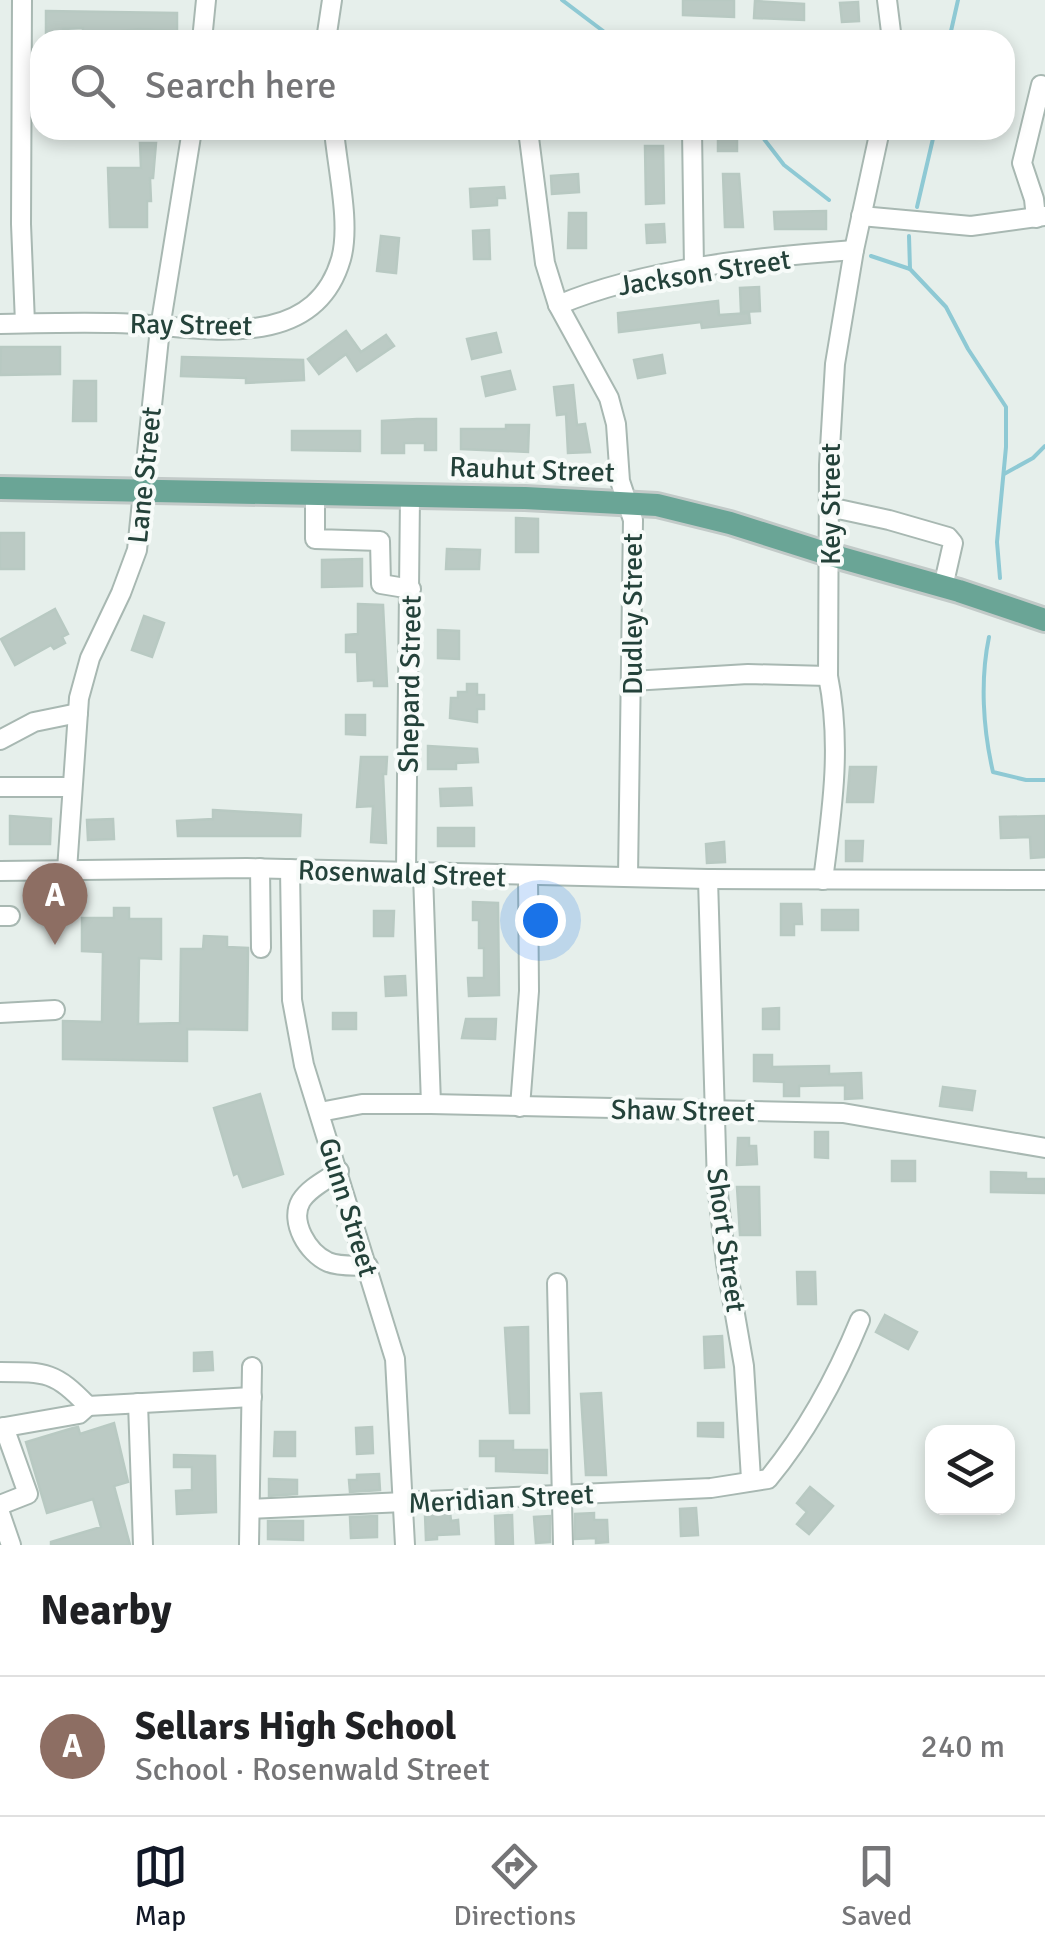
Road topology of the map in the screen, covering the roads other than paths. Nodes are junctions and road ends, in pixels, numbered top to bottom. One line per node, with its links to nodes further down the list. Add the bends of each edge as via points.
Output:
1 (22, 0): 19 (street)
2 (206, 0): 5 (street)
3 (332, 0): 6 (street)
4 (887, 0): 7 (street)
5 (203, 30)
6 (328, 30)
7 (891, 30)
8 (1041, 85): 15 (street, via 1022,162)
9 (190, 140): 21 (street, Lane Street)
10 (335, 140): 21 (street, Ray Street, via 345,239 324,294 305,312 275,324)
11 (529, 140): 18 (street, Dudley Street, via 541,241)
12 (692, 140): 17 (street)
13 (878, 140): 14 (street, Key Street)
14 (861, 216): 15 (street, via 971,226); 16 (street, Key Street)
15 (1040, 217)
16 (854, 250): 17 (street, Jackson Street); 27 (street, Key Street, via 835,364)
17 (694, 269): 18 (street, Jackson Street)
18 (558, 304): 26 (street, Dudley Street, via 609,398)
19 (25, 323): 20 (street, Ray Street); 21 (street, Ray Street)
20 (0, 324)
21 (160, 328): 23 (street, Lane Street)
22 (0, 488): 23 (main road, Rauhut Street)
23 (144, 490): 24 (main road, Rauhut Street); 34 (street, Lane Street, via 137,550 90,658)
24 (315, 496): 25 (main road, Rauhut Street); 30 (street, via 315,539 380,541 381,584)
25 (410, 496): 26 (main road, Rauhut Street); 30 (street, Shepard Street)
26 (628, 502): 28 (main road, Rauhut Street, via 719,520); 33 (street, Dudley Street)
27 (829, 508): 28 (street, Key Street); 29 (street, via 948,537)
28 (831, 556): 29 (main road, Rauhut Street); 32 (street, Key Street)
29 (944, 586): 31 (main road, Rauhut Street)
30 (411, 589): 42 (street, Shepard Street)
31 (1045, 620)
32 (828, 676): 33 (street); 46 (street, Key Street, via 836,762)
33 (632, 682): 44 (street, Dudley Street)
34 (78, 713): 35 (street, via 34,722); 37 (street, Lane Street)
35 (0, 740)
36 (0, 787): 37 (street)
37 (72, 787): 39 (street, Lane Street)
38 (260, 868): 39 (street, Rosenwald Street); 40 (street, Rosenwald Street); 48 (street)
39 (67, 870): 41 (street, Rosenwald Street)
40 (290, 870): 42 (street, Rosenwald Street); 54 (street, Gunn Street, via 292,1000)
41 (0, 871)
42 (415, 873): 43 (street, Rosenwald Street); 51 (street, Shepard Street)
43 (528, 876): 44 (street, Rosenwald Street); 52 (street)
44 (628, 878): 45 (street, Rosenwald Street)
45 (708, 879): 46 (street, Rosenwald Street); 53 (street, Short Street)
46 (823, 880): 47 (street, Rosenwald Street)
47 (1045, 880)
48 (261, 948)
49 (56, 1010): 50 (street)
50 (0, 1013)
51 (432, 1104): 52 (street, Shaw Street); 54 (street, Shaw Street)
52 (520, 1107): 53 (street, Shaw Street)
53 (714, 1110): 55 (street, Shaw Street, via 884,1118); 66 (street, Short Street)
54 (320, 1112): 56 (street, Gunn Street)
55 (1045, 1148)
56 (339, 1171): 57 (street, Gunn Street); 57 (street, via 308,1192 297,1223 325,1261)
57 (368, 1266): 68 (street, Gunn Street, via 395,1359)
58 (557, 1283): 67 (street)
59 (860, 1320): 66 (street, via 784,1460 768,1479)
60 (252, 1367): 62 (street)
61 (0, 1372): 64 (street, via 64,1381)
62 (252, 1397): 63 (street); 70 (street)
63 (138, 1402): 64 (street); 72 (street)
64 (88, 1406): 65 (street, via 79,1414)
65 (2, 1428): 69 (street, via 28,1494)
66 (751, 1480): 67 (street, Meridian Street)
67 (561, 1495): 68 (street, Meridian Street); 75 (street)
68 (404, 1502): 70 (street, Meridian Street); 74 (street, Gunn Street)
69 (0, 1509): 71 (street)
70 (250, 1509): 73 (street)
71 (11, 1545)
72 (143, 1545)
73 (249, 1545)
74 (404, 1545)
75 (563, 1545)

